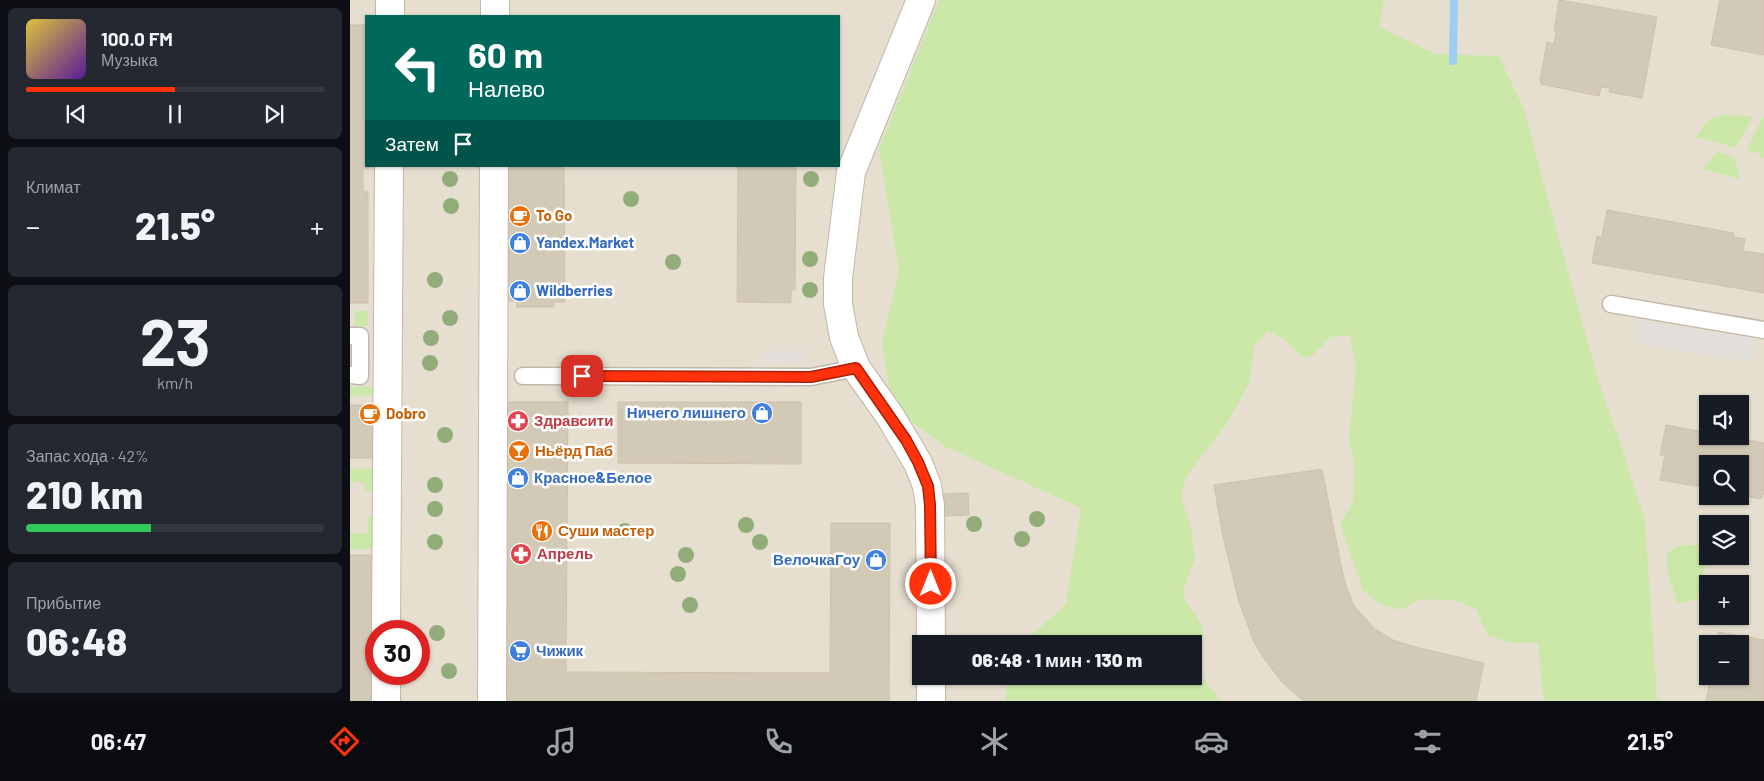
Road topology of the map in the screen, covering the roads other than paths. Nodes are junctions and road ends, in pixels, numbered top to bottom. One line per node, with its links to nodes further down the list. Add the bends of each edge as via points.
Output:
1 (390, 0): 4 (street)
2 (495, 0): 5 (street)
3 (921, 0): 11 (street, via 852,172 838,278 838,304 844,337)
4 (390, 15)
5 (495, 15)
6 (389, 167): 14 (street)
7 (494, 167): 19 (street)
8 (1611, 304): 9 (lane)
9 (1764, 330)
10 (350, 336): 12 (lane, via 360,336 360,376)
11 (856, 368): 13 (lane, via 811,377); 15 (street, via 906,440 928,486)
12 (350, 376)
13 (524, 376)
14 (386, 620)
15 (931, 635)
16 (386, 685): 18 (street)
17 (931, 685): 20 (street)
18 (386, 701)
19 (492, 701)
20 (932, 701)

